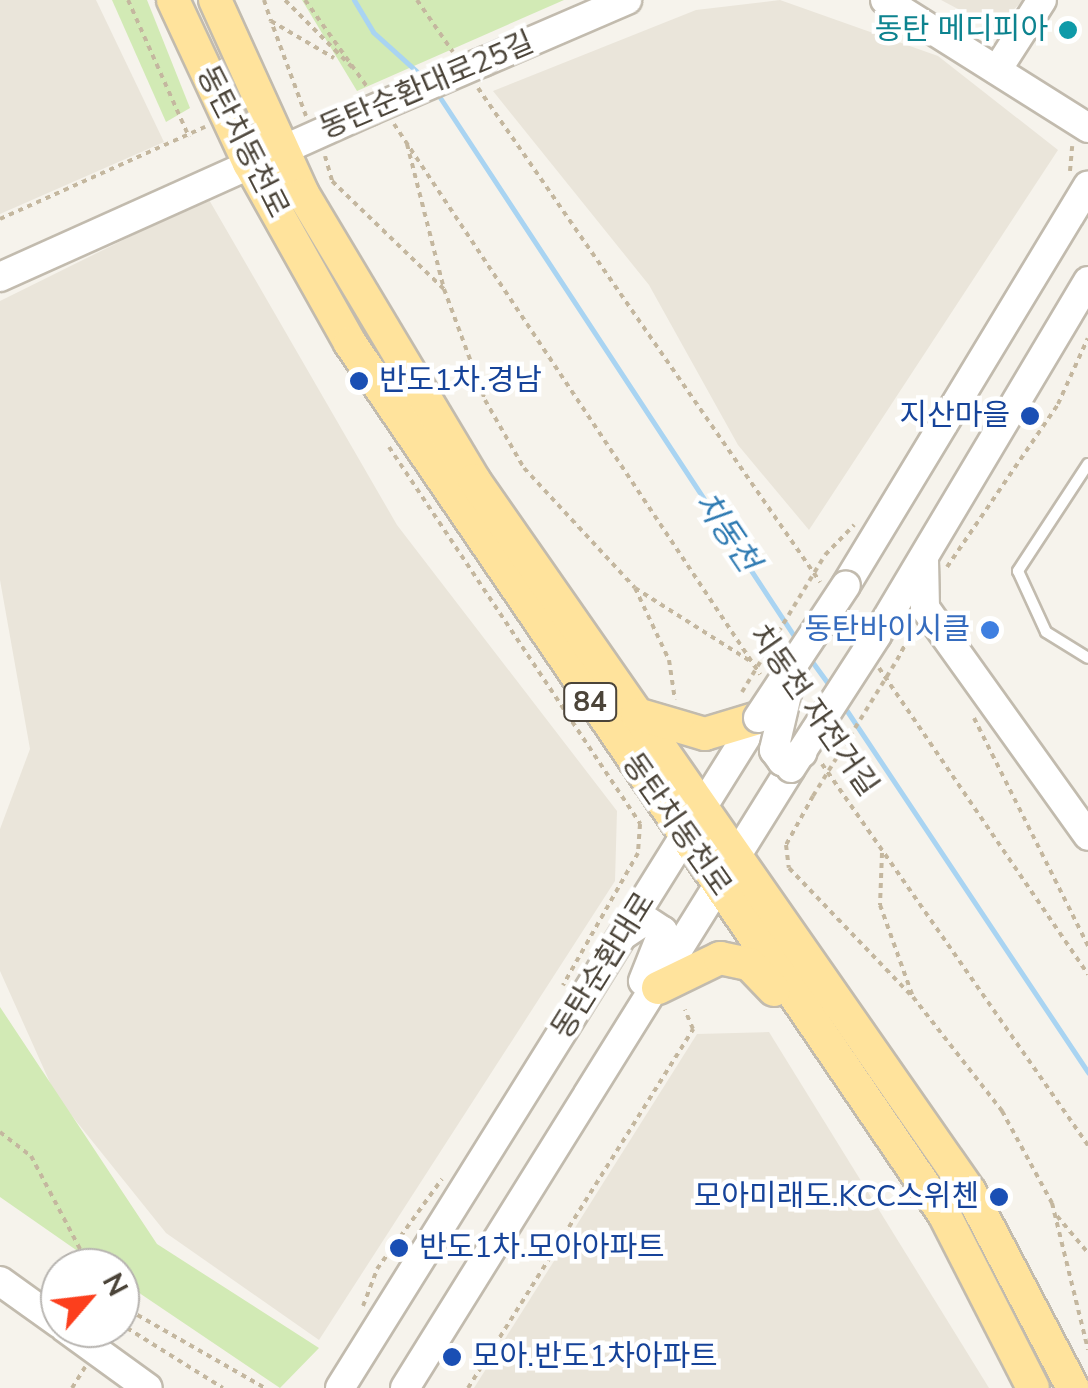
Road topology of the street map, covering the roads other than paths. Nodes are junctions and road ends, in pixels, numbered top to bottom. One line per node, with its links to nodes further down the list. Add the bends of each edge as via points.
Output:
1 (173, 0): 9 (main road, 동탄치동천로 / 84)
2 (216, 0): 8 (main road, 동탄치동천로 / 84)
3 (885, 0): 6 (street)
4 (1042, 0): 6 (street)
5 (622, 1): 8 (street, 동탄순환대로25길, bridge)
6 (997, 70): 7 (street)
7 (1088, 128)
8 (281, 148): 9 (street, 동탄순환대로25길); 22 (main road, 동탄치동천로 / 84, via 474,480)
9 (249, 163): 13 (street, 동탄순환대로25길); 26 (main road, 동탄치동천로 / 84, via 350,343)
10 (1088, 186): 12 (street, 동탄순환대로)
11 (1088, 203): 12 (street)
12 (1060, 231): 20 (street, 동탄순환대로, bridge, via 834,584)
13 (0, 277)
14 (1088, 280): 16 (street, 동탄순환대로)
15 (1087, 467): 19 (lane, via 1018,571 1046,632)
16 (924, 560): 17 (street); 18 (street, 동탄순환대로)
17 (925, 608): 18 (street); 25 (street)
18 (877, 635): 23 (street, 동탄순환대로, bridge)
19 (1088, 658)
20 (793, 665): 21 (street, 동탄순환대로, bridge); 23 (street, bridge, via 774,750 782,761)
21 (750, 705): 22 (main road, via 705,734); 24 (street, 동탄순환대로)
22 (637, 714): 24 (main road, 동탄치동천로 / 84)
23 (803, 759): 27 (street, 동탄순환대로, via 766,806)
24 (702, 806): 26 (street, 동탄순환대로); 27 (main road, 동탄치동천로 / 84)
25 (1088, 836)
26 (684, 838): 28 (main road, 동탄치동천로 / 84); 29 (street, 동탄순환대로)
27 (739, 860): 28 (street, 동탄순환대로); 39 (main road, 동탄치동천로 / 84, via 970,1192)
28 (722, 892): 30 (main road, 동탄치동천로 / 84); 31 (street, 동탄순환대로)
29 (623, 935): 31 (street, via 646,920 663,931 637,991); 36 (street, 동탄순환대로)
30 (792, 993): 31 (main road, via 720,958); 38 (main road, 동탄치동천로 / 84, via 944,1214)
31 (648, 1002): 37 (street, 동탄순환대로)
32 (0, 1281): 33 (street)
33 (40, 1310)
34 (93, 1348): 35 (street)
35 (148, 1388)
36 (340, 1388)
37 (405, 1388)
38 (1034, 1388)
39 (1073, 1388)

